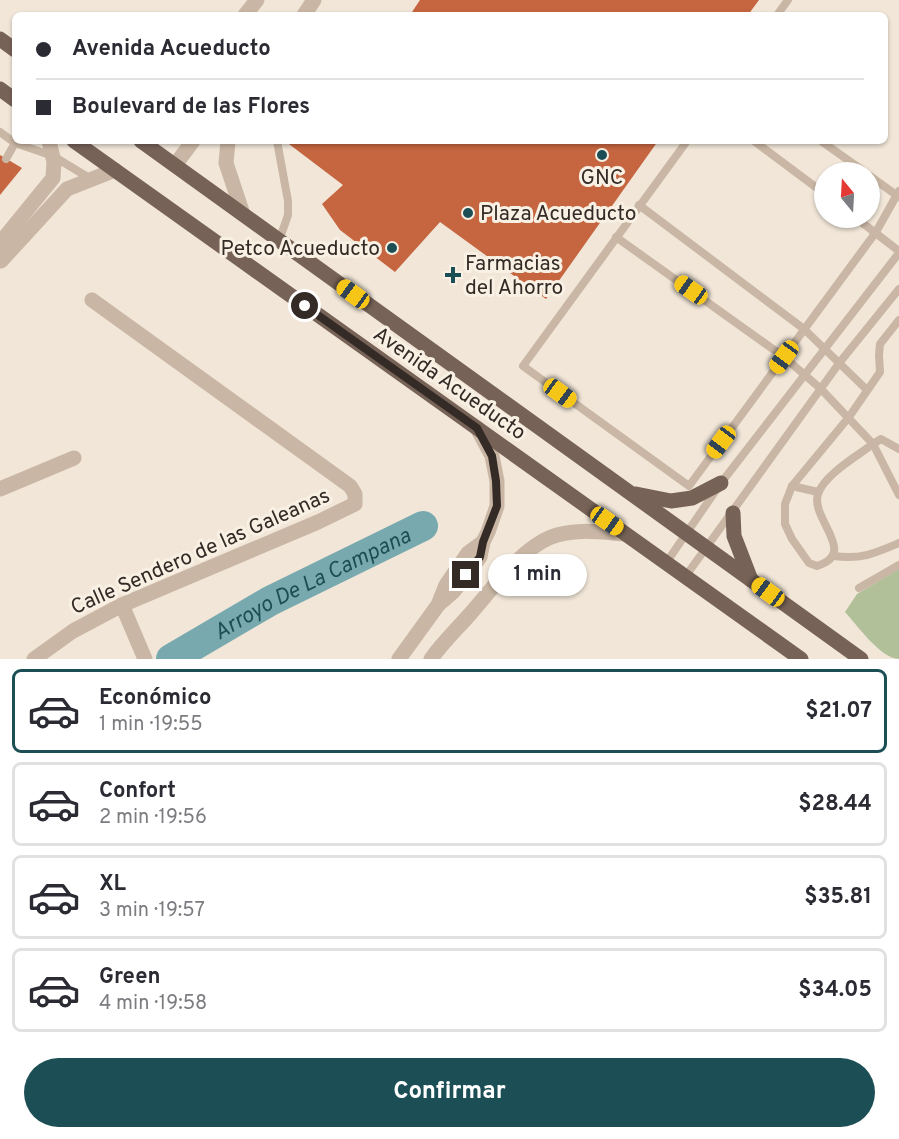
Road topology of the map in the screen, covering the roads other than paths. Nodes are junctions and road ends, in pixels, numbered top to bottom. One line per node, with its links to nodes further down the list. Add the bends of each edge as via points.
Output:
1 (257, 0): 2 (street)
2 (247, 12)
3 (14, 144): 14 (lane)
4 (22, 144): 13 (lane)
5 (78, 144): 17 (main road, Avenida Acueducto)
6 (145, 144): 16 (main road, Avenida Acueducto)
7 (191, 144): 16 (street)
8 (228, 144): 25 (street, via 226,163)
9 (277, 144): 29 (lane, via 288,208)
10 (685, 144): 24 (lane)
11 (758, 144): 21 (lane)
12 (825, 144): 15 (lane)
13 (51, 148): 18 (street); 19 (lane)
14 (6, 159)
15 (851, 162)
16 (175, 165): 25 (main road, Avenida Acueducto)
17 (115, 170): 19 (street); 44 (main road, Avenida Acueducto)
18 (53, 178): 22 (street); 30 (street)
19 (91, 179): 22 (street)
20 (880, 182): 23 (lane)
21 (814, 186)
22 (67, 189): 32 (street)
23 (898, 194): 27 (lane)
24 (639, 205): 28 (lane); 36 (lane)
25 (243, 214): 29 (main road, Avenida Acueducto)
26 (870, 228): 27 (lane)
27 (876, 232): 31 (lane); 36 (lane)
28 (616, 237): 38 (lane); 38 (lane, via 523,366 689,486)
29 (279, 240): 52 (main road, Avenida Acueducto)
30 (0, 243)
31 (899, 252): 37 (lane)
32 (0, 262)
33 (899, 289): 39 (lane)
34 (92, 300): 65 (street, Calle Sendero de las Galeanas, via 356,494 355,504 318,522)
35 (899, 320): 42 (lane, via 880,345 880,372)
36 (804, 329): 37 (lane); 38 (lane)
37 (825, 347): 39 (lane); 40 (lane)
38 (784, 357): 40 (lane)
39 (840, 362): 41 (lane); 42 (lane)
40 (804, 373): 41 (lane); 48 (lane)
41 (822, 389): 43 (lane); 54 (lane)
42 (867, 390): 43 (lane)
43 (849, 417): 45 (lane); 49 (lane)
44 (477, 428): 55 (main road, Avenida Acueducto); 68 (street, via 492,456 497,506 480,557 438,605)
45 (873, 444): 46 (lane, via 880,439); 51 (lane, via 830,477); 53 (lane)
46 (899, 448)
47 (74, 458): 50 (street)
48 (721, 483): 52 (main road, via 692,498 671,501); 56 (lane)
49 (792, 486): 51 (lane); 59 (lane, via 785,504 786,525 792,539 809,562 817,566)
50 (0, 489)
51 (819, 492): 59 (lane, via 816,502 835,546)
52 (629, 493): 56 (main road, Avenida Acueducto)
53 (899, 495)
54 (733, 513): 58 (lane); 63 (main road, via 734,536)
55 (625, 534): 60 (main road, Avenida Acueducto); 69 (street, via 570,532 540,542)
56 (687, 535): 58 (main road, Avenida Acueducto); 60 (lane)
57 (899, 543): 59 (lane, via 851,558)
58 (707, 549): 62 (lane); 63 (main road, Avenida Acueducto)
59 (834, 556)
60 (666, 563): 62 (main road, Avenida Acueducto)
61 (899, 565): 64 (lane)
62 (685, 577): 70 (main road, Avenida Acueducto)
63 (751, 580): 71 (main road, Avenida Acueducto)
64 (859, 588)
65 (122, 605): 66 (street); 67 (street, Calle Sendero de las Galeanas, via 73,631)
66 (143, 653)
67 (34, 659)
68 (399, 659)
69 (431, 659)
70 (801, 659)
71 (861, 659)

